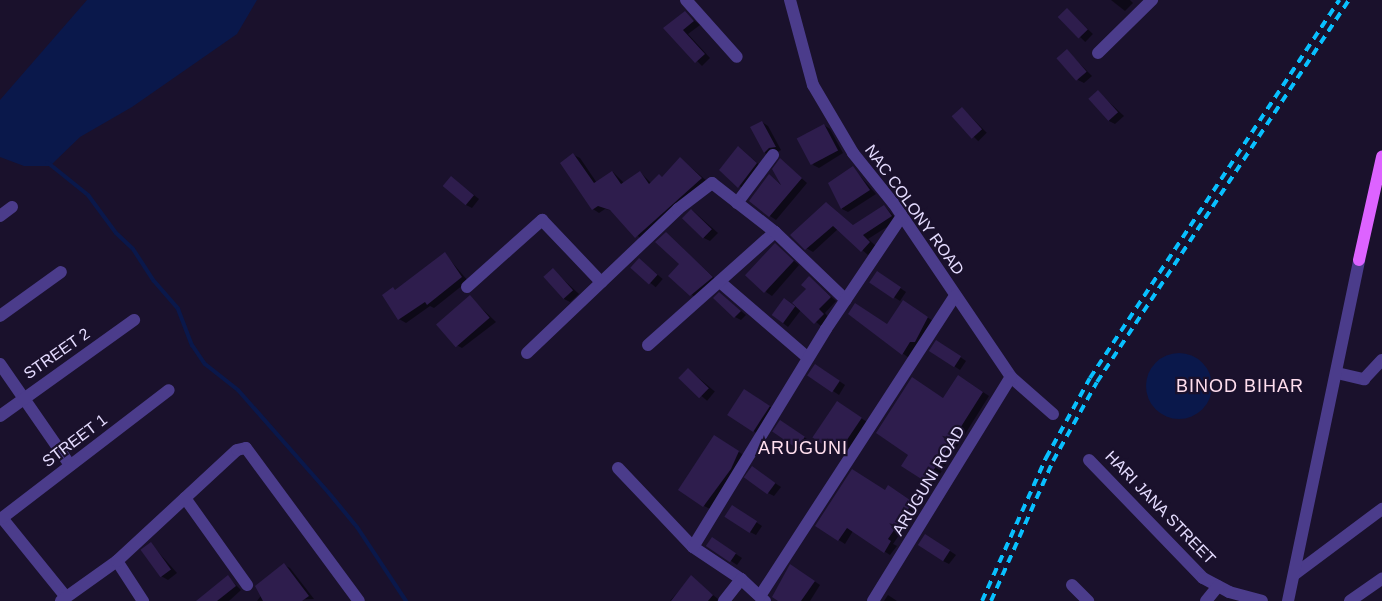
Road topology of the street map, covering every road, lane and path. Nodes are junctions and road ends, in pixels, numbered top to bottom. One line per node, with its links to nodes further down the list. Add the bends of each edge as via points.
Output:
1 (686, 0): 5 (street)
2 (790, 0): 11 (street, NAC COLONY ROAD, via 813,85 852,153)
3 (1152, 0): 4 (street)
4 (1098, 53)
5 (737, 57)
6 (773, 156): 8 (street)
7 (1382, 158): 13 (main road)
8 (737, 202): 12 (street); 15 (street, via 712,183 678,209)
9 (12, 207): 10 (street)
10 (0, 216)
11 (902, 216): 18 (street, NAC COLONY ROAD); 19 (street)
12 (775, 232): 16 (street); 19 (street)
13 (1359, 260): 27 (street)
14 (61, 272): 20 (street)
15 (601, 282): 17 (street, via 542,220); 23 (street)
16 (720, 282): 22 (street); 24 (street)
17 (466, 287)
18 (955, 296): 28 (street, NAC COLONY ROAD); 47 (street)
19 (846, 300): 24 (street)
20 (0, 316)
21 (134, 320): 30 (street, STREET 2)
22 (648, 345)
23 (526, 353)
24 (808, 358): 38 (street)
25 (1382, 360): 27 (street, via 1364,379)
26 (0, 364): 30 (street)
27 (1337, 373): 40 (street)
28 (1011, 377): 31 (street, NAC COLONY ROAD); 51 (street, ARUGUNI ROAD)
29 (170, 390): 34 (street, STREET 1)
30 (24, 398): 32 (street, STREET 2); 34 (street)
31 (1053, 414)
32 (0, 416)
33 (1090, 460): 45 (street, HARI JANA STREET, via 1203,578)
34 (70, 465): 46 (street, STREET 1, via 2,518)
35 (618, 468): 38 (street)
36 (185, 498): 39 (street); 43 (street); 49 (street, via 237,450 246,448)
37 (1382, 509): 40 (street)
38 (693, 547): 41 (street)
39 (117, 561): 46 (street); 48 (street)
40 (1295, 574): 55 (street)
41 (741, 579): 47 (street); 50 (street)
42 (1382, 579): 56 (street)
43 (247, 585)
44 (1072, 585): 52 (street)
45 (1218, 586): 53 (street); 54 (street, HARI JANA STREET)
46 (64, 599)
47 (763, 599)
48 (142, 601)
49 (360, 601)
50 (724, 601)
51 (873, 601)
52 (1088, 601)
53 (1206, 601)
54 (1262, 601)
55 (1288, 601)
56 (1350, 601)

